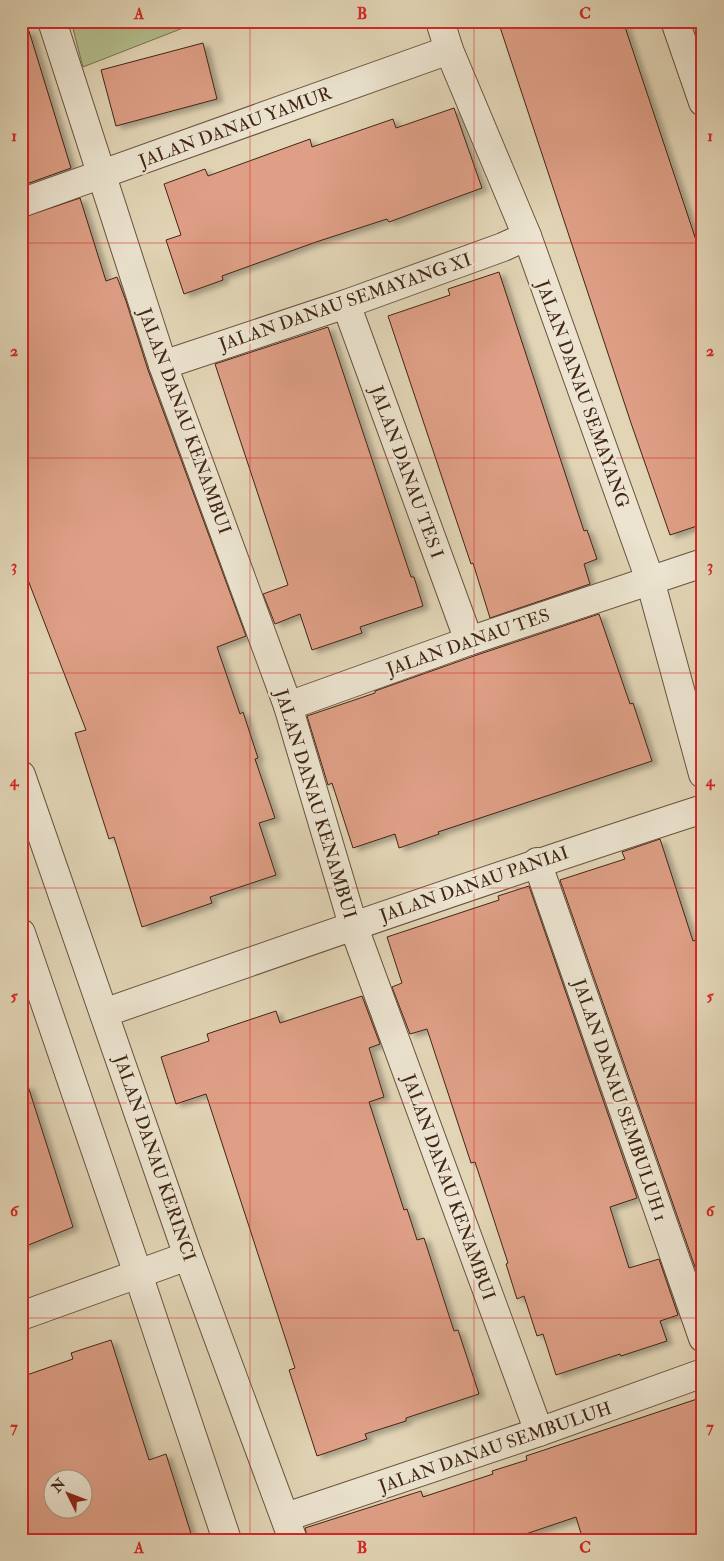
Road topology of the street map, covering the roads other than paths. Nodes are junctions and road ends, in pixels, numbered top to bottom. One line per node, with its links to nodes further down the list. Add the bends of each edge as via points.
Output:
1 (52, 21): 6 (street, JALAN DANAU KENAMBUI)
2 (440, 21): 4 (street, JALAN DANAU SEMAYANG)
3 (675, 21): 5 (street)
4 (449, 50): 6 (street, JALAN DANAU YAMUR); 8 (street, JALAN DANAU SEMAYANG)
5 (703, 102)
6 (100, 174): 7 (street, JALAN DANAU YAMUR); 10 (street, JALAN DANAU KENAMBUI)
7 (21, 203)
8 (527, 236): 9 (street, JALAN DANAU SEMAYANG XI); 12 (street, JALAN DANAU SEMAYANG)
9 (346, 304): 10 (street, JALAN DANAU SEMAYANG XI); 13 (street, JALAN DANAU TES I)
10 (163, 365): 14 (street, JALAN DANAU KENAMBUI)
11 (703, 564): 12 (street, JALAN DANAU TES)
12 (650, 580): 13 (street, JALAN DANAU TES); 15 (street, JALAN DANAU SEMAYANG)
13 (469, 641): 14 (street, JALAN DANAU TES)
14 (288, 706): 19 (street, JALAN DANAU KENAMBUI)
15 (703, 774)
16 (21, 775): 21 (street, JALAN DANAU KERINCI)
17 (703, 810): 18 (street, JALAN DANAU PANIAI)
18 (537, 862): 19 (street, JALAN DANAU PANIAI); 25 (street, JALAN DANAU SEMBULUH 1)
19 (353, 925): 21 (street, JALAN DANAU PANIAI); 27 (street, JALAN DANAU KENAMBUI)
20 (21, 933): 23 (street)
21 (104, 1013): 22 (street, JALAN DANAU KERINCI)
22 (188, 1256): 23 (street); 28 (street, JALAN DANAU KERINCI)
23 (138, 1274): 24 (street); 29 (street)
24 (21, 1316)
25 (703, 1338)
26 (703, 1373): 27 (street, JALAN DANAU SEMBULUH)
27 (539, 1432): 28 (street, JALAN DANAU SEMBULUH)
28 (289, 1528)
29 (227, 1540)

